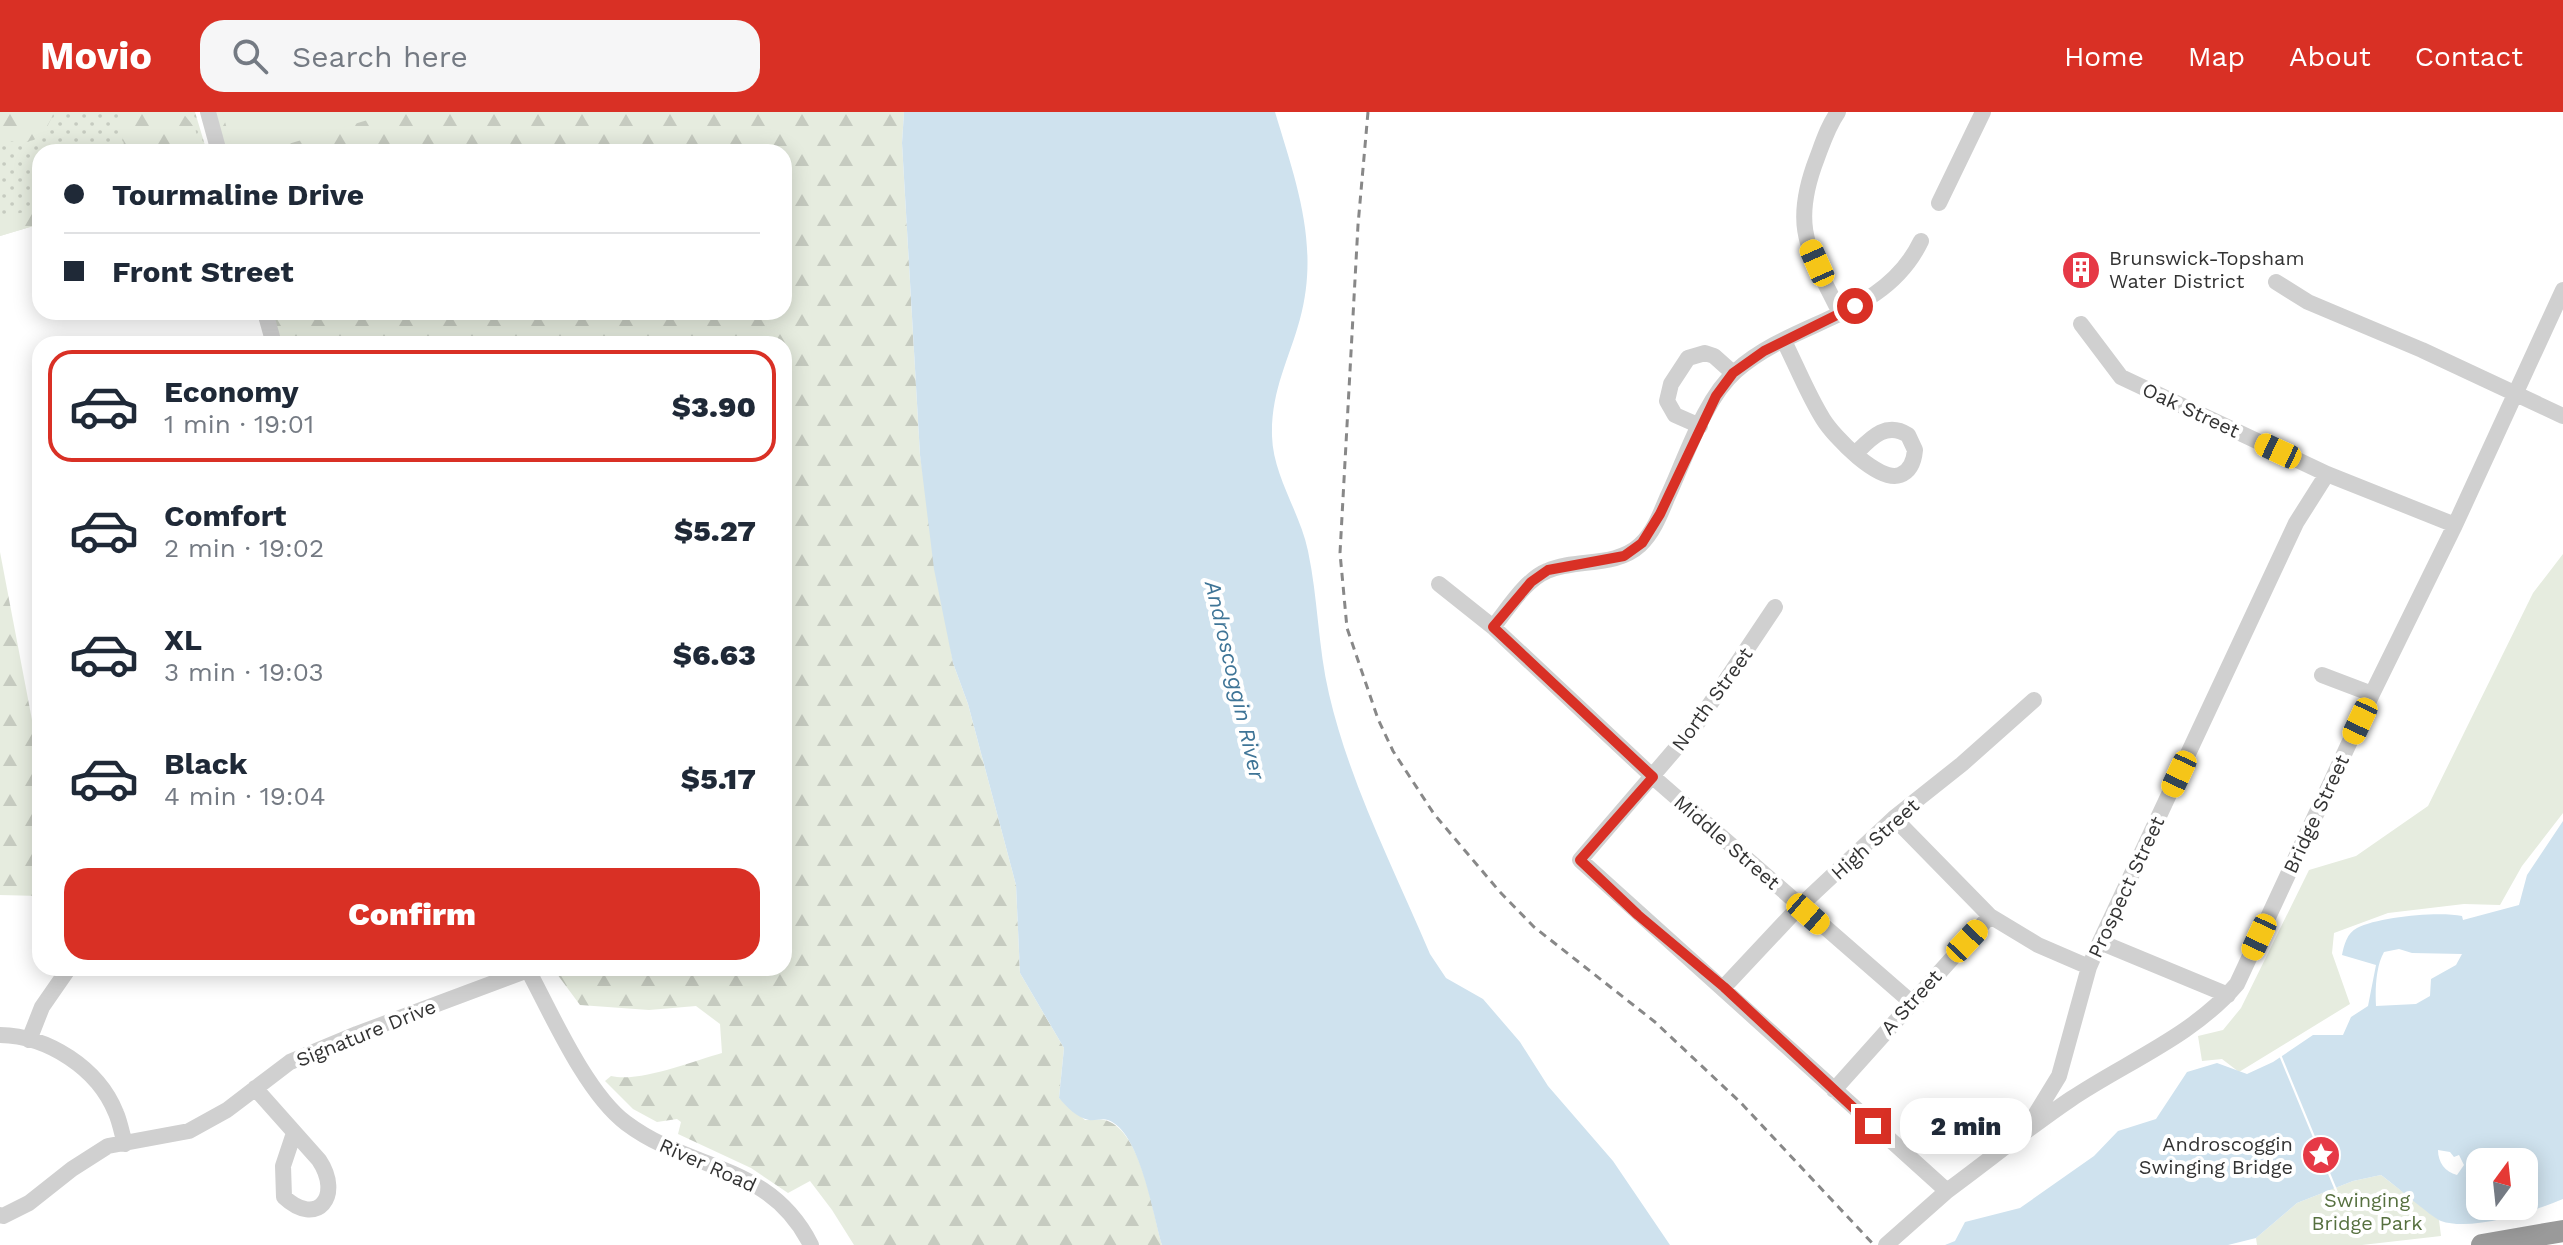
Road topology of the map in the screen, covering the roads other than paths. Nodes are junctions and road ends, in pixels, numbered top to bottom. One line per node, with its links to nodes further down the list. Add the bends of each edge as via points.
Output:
1 (208, 112): 4 (street)
2 (1838, 112): 9 (street, via 1803,207 1808,243)
3 (1983, 112): 5 (street)
4 (217, 144)
5 (1939, 203)
6 (1921, 241): 9 (street, via 1903,272 1878,294)
7 (2276, 282): 13 (street, via 2308,302)
8 (2563, 290): 13 (street, Bridge Street)
9 (1840, 313): 11 (street)
10 (2081, 324): 17 (street, Oak Street, via 2121,377)
11 (1784, 341): 12 (street); 16 (street, via 1824,421)
12 (1733, 373): 15 (street); 15 (street, via 1705,353 1688,358 1679,371 1667,401 1675,415)
13 (2515, 395): 14 (street); 18 (street, Bridge Street)
14 (2563, 416)
15 (1700, 426): 21 (street, via 1642,543 1624,556 1548,570)
16 (1856, 453)
17 (2327, 474): 18 (street, Oak Street); 29 (street, Prospect Street, via 2296,523)
18 (2455, 525): 23 (street, Bridge Street)
19 (1439, 584): 21 (street, Middle Street)
20 (1775, 607): 25 (street, North Street, via 1696,725)
21 (1493, 627): 25 (street, Middle Street)
22 (2322, 675): 23 (street)
23 (2372, 694): 35 (street, Bridge Street)
24 (2034, 700): 26 (street, High Street)
25 (1653, 777): 27 (street, Middle Street); 34 (street, North Street, via 1580,860)
26 (1894, 818): 27 (street, High Street); 28 (street)
27 (1800, 906): 34 (street, High Street); 36 (street, Middle Street)
28 (1990, 916): 30 (street); 36 (street, A Street)
29 (2100, 942): 30 (street, Prospect Street); 35 (street)
30 (2089, 967): 41 (street, Prospect Street, via 2059,1076)
31 (63, 976): 38 (street, via 42,1007)
32 (510, 976): 39 (street, Signature Drive, via 290,1062)
33 (532, 976): 47 (street, River Road, via 583,1069 613,1111 667,1148 759,1186 795,1219)
34 (1724, 987): 40 (street)
35 (2228, 995): 41 (street, Bridge Street, via 2191,1027)
36 (1911, 1002): 40 (street, A Street)
37 (0, 1035): 38 (street)
38 (29, 1040): 43 (street, via 52,1046 87,1071 117,1114)
39 (255, 1088): 42 (street); 43 (street, Signature Drive, via 189,1131)
40 (1834, 1090): 44 (street)
41 (2024, 1132): 44 (street, Bridge Street)
42 (294, 1133)
43 (125, 1144): 45 (street, Signature Drive, via 108,1146 29,1203)
44 (1952, 1188): 48 (street, Bridge Street)
45 (0, 1215)
46 (2563, 1231): 49 (highway)
47 (811, 1245)
48 (1886, 1245)
49 (2482, 1245)

